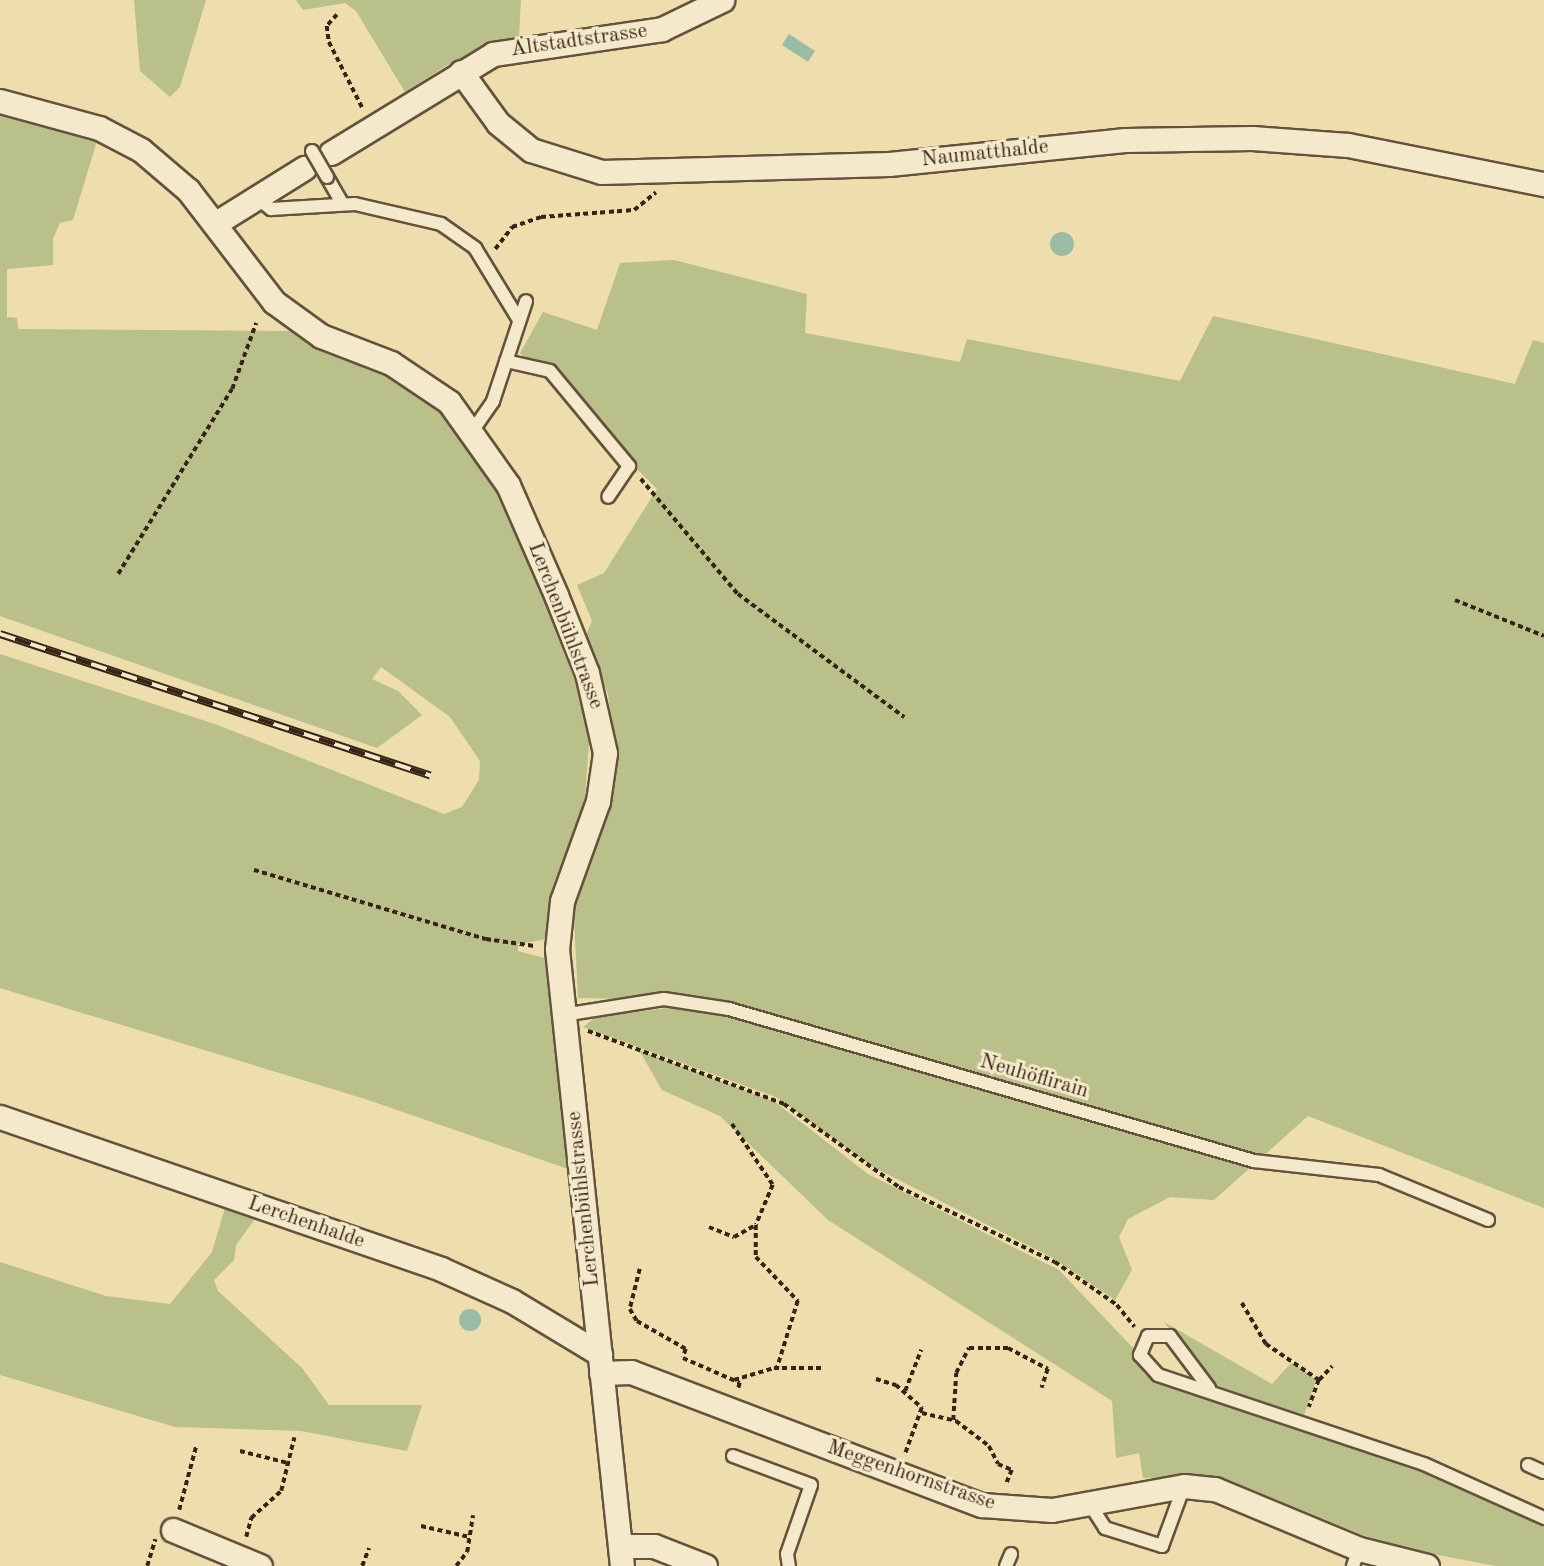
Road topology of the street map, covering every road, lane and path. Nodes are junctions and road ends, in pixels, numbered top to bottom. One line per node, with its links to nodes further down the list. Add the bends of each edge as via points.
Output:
1 (722, 0): 3 (street, Altstadtstrasse, via 662,29 518,46)
2 (337, 15): 5 (path, via 327,26 329,43)
3 (461, 72): 5 (street, Altstadtstrasse); 7 (street, Naumatthalde, via 498,123 531,150 569,166)
4 (0, 101): 11 (street, Lerchenbühlstrasse, via 99,128 141,150)
5 (373, 126): 6 (street, Altstadtstrasse)
6 (315, 157): 9 (street, Altstadtstrasse); 10 (lane, bridge)
7 (659, 173): 8 (street, Naumatthalde, via 889,164 1125,140 1252,138 1348,145); 12 (path, via 651,201 634,211 541,217 512,227 495,246)
8 (1544, 184)
9 (255, 196): 10 (lane, via 271,209 301,211); 11 (street, Altstadtstrasse)
10 (342, 203): 12 (lane, via 441,224 475,248)
11 (216, 223): 17 (street, Lerchenbühlstrasse, via 274,302 321,335 418,378)
12 (491, 269): 14 (lane)
13 (526, 301): 14 (lane)
14 (519, 320): 16 (lane)
15 (256, 324): 20 (path, via 232,389)
16 (506, 361): 17 (lane, via 494,401); 18 (lane, via 550,371)
17 (473, 430): 25 (street, Lerchenbühlstrasse, via 508,485 551,582 601,725 598,801 562,901)
18 (629, 466): 19 (lane); 23 (path, via 738,594)
19 (608, 497)
20 (118, 574)
21 (1455, 600): 22 (path)
22 (1544, 636)
23 (904, 718)
24 (254, 870): 25 (path, via 486,939)
25 (557, 949): 26 (street, Lerchenbühlstrasse)
26 (571, 1022): 29 (lane, Neuhöflirain, via 664,999 729,1009 1254,1161 1379,1175); 34 (path, via 784,1104 899,1187 1055,1262 1116,1306); 36 (street, Lerchenbühlstrasse)
27 (0, 1117): 36 (street, Lerchenhalde, via 441,1269 512,1301)
28 (732, 1124): 30 (path, via 773,1185)
29 (1488, 1220)
30 (756, 1225): 31 (path, via 734,1237); 38 (path, via 756,1257 798,1301)
31 (709, 1227)
32 (640, 1269): 41 (path, via 631,1309 636,1321 686,1349 683,1358)
33 (1242, 1303): 42 (path, via 1266,1343)
34 (1145, 1340): 45 (lane, via 1159,1331 1170,1336); 45 (lane, via 1140,1355 1148,1369)
35 (921, 1350): 46 (path)
36 (601, 1364): 60 (street, Meggenhornstrasse, via 982,1505 1052,1510); 68 (street, Lerchenbühlstrasse)
37 (1332, 1366): 42 (path)
38 (778, 1368): 39 (path); 41 (path)
39 (825, 1368)
40 (876, 1379): 46 (path)
41 (734, 1380): 43 (path)
42 (1319, 1380): 49 (path)
43 (740, 1384)
44 (1042, 1388): 48 (path, via 1048,1369 1008,1348 969,1348 956,1373)
45 (1209, 1388): 49 (lane)
46 (905, 1391): 47 (path)
47 (922, 1413): 48 (path); 54 (path)
48 (953, 1420): 59 (path, via 1012,1470)
49 (1304, 1422): 62 (lane, via 1424,1464)
50 (293, 1438): 55 (path)
51 (196, 1446): 64 (path)
52 (240, 1451): 55 (path)
53 (733, 1456): 75 (lane, via 811,1485 787,1554)
54 (903, 1458)
55 (288, 1463): 65 (path, via 281,1491 251,1518)
56 (1528, 1465): 57 (lane)
57 (1544, 1472)
58 (1184, 1486): 60 (street, Meggenhornstrasse); 60 (lane, via 1162,1546 1105,1528); 69 (street, Meggenhornstrasse, via 1252,1500)
59 (1004, 1490)
60 (1089, 1503)
61 (473, 1515): 66 (path)
62 (1544, 1518)
63 (421, 1526): 66 (path)
64 (170, 1530): 70 (path, via 152,1540); 71 (street)
65 (247, 1533)
66 (470, 1537): 73 (path)
67 (369, 1548): 72 (path)
68 (621, 1556): 74 (street, Lerchenbühlstrasse, via 654,1546)
69 (1356, 1558): 76 (street, Meggenhornstrasse)
70 (147, 1566)
71 (260, 1566)
72 (362, 1566)
73 (456, 1566)
74 (705, 1566)
75 (789, 1566)
76 (1427, 1566)

